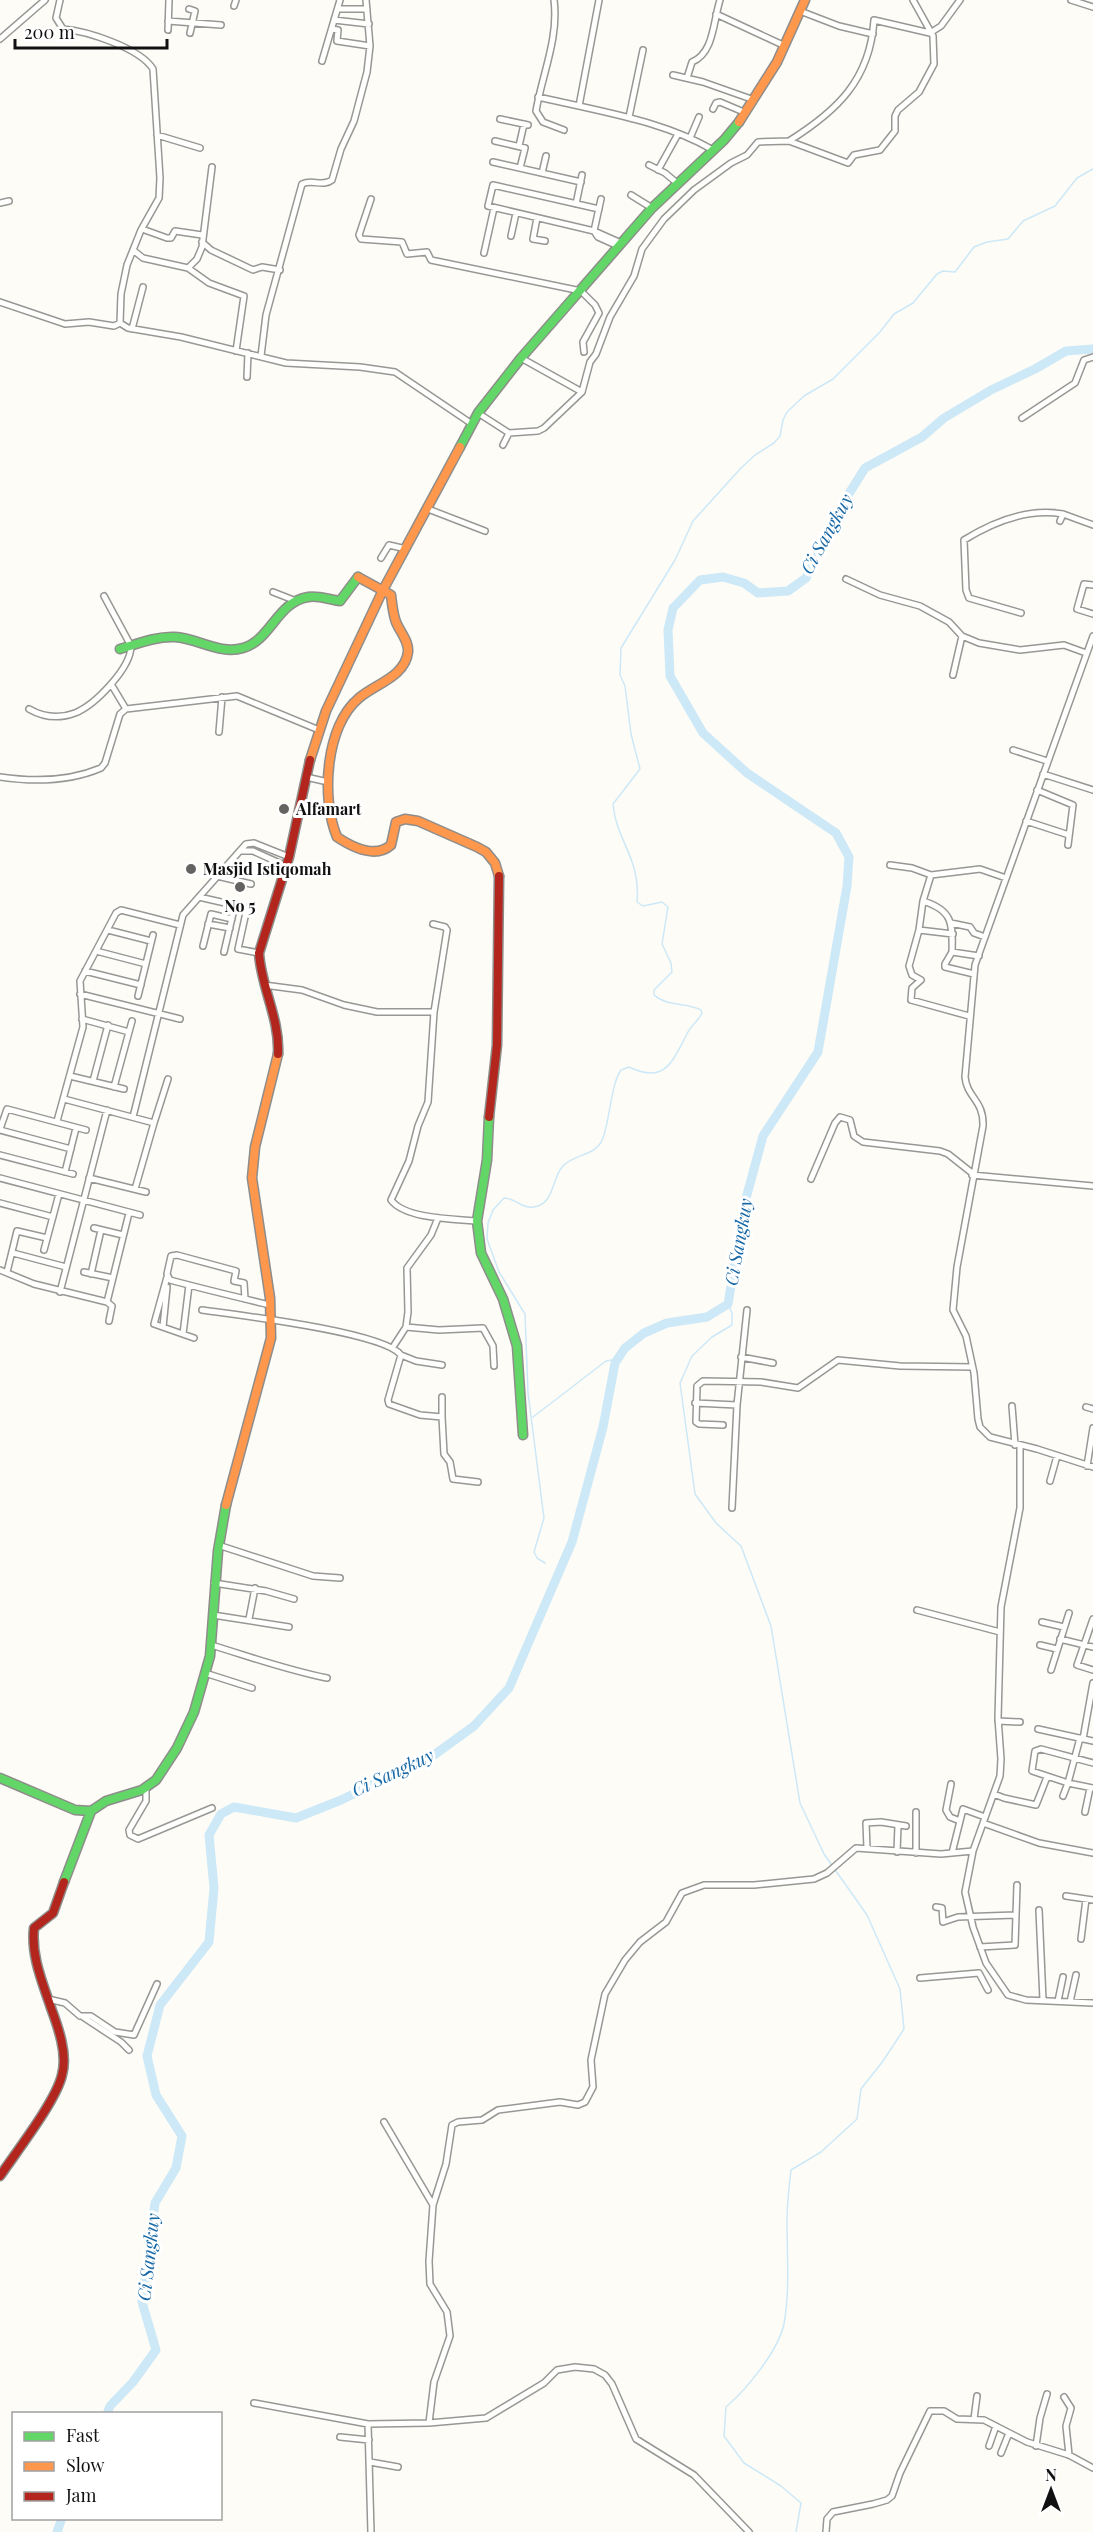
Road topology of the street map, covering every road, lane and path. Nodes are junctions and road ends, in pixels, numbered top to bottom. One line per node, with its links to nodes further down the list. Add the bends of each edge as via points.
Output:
1 (45, 0): 29 (street)
2 (60, 0): 46 (street, via 56,18 63,29 111,41 151,66)
3 (169, 0): 20 (street)
4 (340, 0): 15 (street)
5 (366, 0): 16 (street)
6 (554, 0): 36 (street, via 551,46)
7 (599, 0): 38 (street)
8 (720, 0): 18 (street)
9 (805, 0): 17 (street)
10 (913, 0): 27 (street)
11 (960, 0): 27 (street, via 941,26)
12 (1071, 0): 13 (street)
13 (1093, 7)
14 (189, 9): 21 (street, via 195,11)
15 (338, 9): 16 (street); 19 (street)
16 (367, 9): 22 (street)
17 (800, 11): 28 (street); 31 (street)
18 (716, 14): 31 (street); 35 (street, via 711,44 693,61)
19 (334, 20): 22 (street); 24 (street)
20 (168, 21): 21 (street); 25 (street)
21 (192, 22): 23 (street); 26 (street)
22 (369, 24): 30 (street)
23 (221, 25)
24 (332, 29): 30 (street, via 338,30 337,41); 33 (street)
25 (168, 30)
26 (189, 33)
27 (930, 33): 28 (street, via 874,20); 49 (street, via 934,40 934,64 919,92 898,110 895,131 880,150 855,154 845,163)
28 (873, 34): 49 (street, via 856,83 833,109)
29 (0, 39)
30 (370, 46): 86 (street, via 354,121 340,149 332,180 302,184)
31 (785, 46): 37 (street)
32 (644, 50): 41 (street)
33 (322, 61)
34 (674, 75): 35 (street)
35 (687, 78): 37 (street)
36 (538, 97): 38 (street); 44 (street, via 536,111 543,122)
37 (754, 100): 40 (street)
38 (579, 106): 41 (street)
39 (712, 109): 40 (street, via 718,102)
40 (746, 113): 52 (street)
41 (629, 117): 45 (street)
42 (699, 117): 47 (street)
43 (500, 118): 50 (street, via 526,125)
44 (564, 130)
45 (678, 134): 47 (street); 58 (street)
46 (158, 135): 51 (street); 76 (street, via 159,198)
47 (690, 138): 52 (street)
48 (495, 141): 50 (street)
49 (789, 141): 99 (street, via 756,144 747,155 694,190 664,219 642,249 634,276 610,317 587,370)
50 (519, 146): 57 (street, via 525,148)
51 (200, 148)
52 (713, 150): 62 (street)
53 (546, 156): 59 (street)
54 (494, 162): 57 (street)
55 (649, 165): 58 (street)
56 (212, 167): 78 (street)
57 (520, 168): 59 (street)
58 (658, 170): 62 (street)
59 (542, 173): 61 (street)
60 (582, 175): 61 (street)
61 (581, 182): 70 (street)
62 (677, 183): 72 (street)
63 (631, 195): 68 (street)
64 (646, 195): 68 (street)
65 (371, 199): 88 (street, via 360,239 402,242 407,254 427,252 431,260)
66 (601, 199): 73 (street)
67 (9, 201): 69 (street)
68 (644, 202): 72 (street)
69 (0, 203)
70 (576, 204): 71 (street, via 493,184 488,206); 73 (street)
71 (494, 208): 74 (street); 84 (street)
72 (652, 208): 82 (street)
73 (599, 209): 77 (street)
74 (516, 213): 75 (street); 79 (street)
75 (537, 218): 77 (street); 80 (street, via 533,239)
76 (142, 229): 78 (street, via 167,238 175,231); 83 (street)
77 (594, 231): 82 (street, via 598,237)
78 (202, 235): 81 (street)
79 (511, 236)
80 (545, 241)
81 (202, 242): 85 (street, via 197,259); 86 (street, via 253,270)
82 (620, 245): 88 (street)
83 (133, 250): 85 (street, via 142,258); 90 (street, via 122,286)
84 (484, 253)
85 (188, 268): 92 (street, via 209,283 244,296)
86 (280, 270): 95 (street, via 266,315)
87 (143, 287): 91 (street)
88 (581, 291): 93 (street, via 599,313 583,342); 97 (street)
89 (0, 302): 90 (street, via 65,324)
90 (120, 323): 91 (street)
91 (132, 328): 92 (street)
92 (236, 351): 94 (street)
93 (584, 352)
94 (248, 353): 95 (street); 98 (street)
95 (261, 356): 102 (street, via 286,363 395,372)
96 (1093, 357): 101 (street, via 1084,360 1075,383)
97 (521, 358): 99 (street); 100 (street)
98 (247, 377)
99 (582, 392): 103 (street, via 544,428)
100 (478, 413): 102 (street); 103 (street)
101 (1022, 418)
102 (472, 424): 105 (street)
103 (509, 433): 104 (street)
104 (504, 445)
105 (428, 509): 109 (street); 110 (street)
106 (1063, 514): 107 (street); 108 (street); 118 (street, via 1025,513 964,540 969,598)
107 (1060, 521)
108 (1093, 525)
109 (484, 531)
110 (406, 549): 111 (street, via 389,545); 114 (street)
111 (381, 558)
112 (846, 579): 120 (street, via 880,595 927,609 949,622)
113 (1093, 585): 119 (street, via 1084,584 1077,609)
114 (383, 590): 117 (street, via 358,577 340,601 313,597); 130 (street); 137 (street, via 391,595 394,617 408,647 407,655 393,675 352,704 333,744)
115 (273, 592): 117 (street)
116 (104, 596): 122 (street)
117 (297, 602): 122 (street, via 242,648 172,637)
118 (1021, 613)
119 (1093, 614)
120 (962, 636): 124 (street, via 1009,649 1056,644); 125 (street)
121 (1093, 636): 124 (street)
122 (131, 646): 123 (street); 126 (street, via 128,663)
123 (120, 649)
124 (1086, 653): 133 (street)
125 (953, 675)
126 (111, 684): 128 (street); 129 (street, via 77,712 49,717)
127 (222, 697): 128 (street); 130 (street, via 241,697); 131 (street)
128 (126, 709): 135 (street, via 120,714 101,768 59,780)
129 (29, 710)
130 (319, 730): 136 (street)
131 (219, 732)
132 (1013, 750): 133 (street)
133 (1047, 761): 134 (street)
134 (1043, 774): 138 (street); 139 (street)
135 (0, 777)
136 (306, 777): 137 (street); 143 (street)
137 (328, 782): 214 (street, via 330,823 344,842 383,852 391,845 396,822 412,819 486,852 495,863 499,876 496,1045)
138 (1037, 790): 140 (street); 141 (street, via 1073,805)
139 (1093, 790)
140 (1026, 821): 141 (street); 147 (street)
141 (1069, 835): 142 (street)
142 (1068, 845)
143 (287, 861): 146 (street, via 241,850); 166 (street)
144 (890, 865): 145 (street)
145 (931, 875): 147 (street, via 980,869); 150 (street)
146 (217, 876): 148 (street); 149 (street)
147 (1006, 878): 161 (street)
148 (251, 884)
149 (199, 897): 151 (street); 156 (street)
150 (923, 901): 153 (street, via 944,910); 159 (street)
151 (235, 905): 152 (street); 166 (street, via 247,908 238,949)
152 (232, 919): 154 (street, via 210,914); 157 (street)
153 (951, 923): 160 (street); 161 (street, via 970,927)
154 (208, 924): 157 (street); 162 (street)
155 (433, 924): 175 (street, via 447,930)
156 (180, 925): 158 (street, via 121,910); 176 (street)
157 (230, 928): 164 (street)
158 (108, 930): 163 (street); 168 (street, via 152,938)
159 (919, 930): 160 (street); 177 (street, via 909,966 912,975 921,979 912,988 911,1000)
160 (953, 934): 165 (street)
161 (985, 937): 167 (street)
162 (203, 946)
163 (96, 951): 168 (street); 169 (street)
164 (224, 952)
165 (952, 952): 167 (street); 170 (street, via 945,968)
166 (259, 953): 172 (street)
167 (979, 956): 170 (street)
168 (146, 964): 171 (street)
169 (85, 971): 171 (street); 173 (street)
170 (974, 974): 177 (street)
171 (141, 985): 174 (street)
172 (264, 985): 175 (street, via 302,990 377,1012); 232 (street, via 278,1050 252,1175)
173 (80, 994): 176 (street); 178 (street)
174 (138, 996)
175 (434, 1012): 213 (street, via 428,1102 409,1161 391,1200 408,1212)
176 (159, 1014): 179 (street); 190 (street)
177 (969, 1016): 199 (street, via 966,1084 983,1116 981,1146)
178 (82, 1019): 181 (street); 183 (street)
179 (180, 1019)
180 (132, 1021): 182 (street)
181 (108, 1026): 182 (street); 185 (street)
182 (129, 1032): 186 (street)
183 (70, 1076): 185 (street); 188 (street)
184 (168, 1079): 192 (street)
185 (93, 1081): 186 (street)
186 (114, 1087): 187 (street)
187 (124, 1089)
188 (64, 1099): 189 (street); 191 (street)
189 (107, 1110): 190 (street); 202 (street)
190 (133, 1117): 192 (street)
191 (57, 1121): 193 (street, via 7,1109); 194 (street)
192 (154, 1123): 205 (street)
193 (0, 1127): 196 (street)
194 (76, 1128): 195 (street); 196 (street)
195 (86, 1130)
196 (71, 1149): 198 (street)
197 (0, 1155): 198 (street)
198 (64, 1172): 200 (street)
199 (969, 1172): 203 (street, via 940,1151 863,1142 854,1136 850,1120 842,1117 832,1128); 204 (street); 247 (street, via 954,1310 966,1336)
200 (74, 1174)
201 (0, 1178): 207 (street)
202 (89, 1178): 205 (street); 208 (street)
203 (811, 1179)
204 (1093, 1186)
205 (135, 1189): 206 (street)
206 (146, 1192)
207 (59, 1194): 208 (street); 212 (street)
208 (83, 1201): 210 (street); 221 (street)
209 (1, 1205): 212 (street)
210 (129, 1213): 211 (street); 217 (street)
211 (140, 1215)
212 (53, 1217): 218 (street)
213 (438, 1218): 214 (street); 238 (street, via 431,1236 406,1268)
214 (477, 1221): 256 (street, via 481,1253 517,1346)
215 (94, 1228): 216 (street)
216 (101, 1230): 217 (street); 225 (street)
217 (123, 1235): 227 (street)
218 (47, 1238): 219 (street); 220 (street, via 17,1231)
219 (44, 1250)
220 (12, 1253): 221 (street); 223 (street)
221 (66, 1267): 229 (street)
222 (0, 1270): 223 (street)
223 (7, 1272): 229 (street)
224 (84, 1272): 225 (street)
225 (91, 1274): 227 (street)
226 (167, 1277): 228 (street); 230 (street, via 172,1255 206,1262 236,1271 234,1281 244,1283); 237 (street); 237 (street, via 154,1324)
227 (112, 1278): 231 (street)
228 (189, 1285): 230 (street); 239 (street)
229 (60, 1292): 231 (street)
230 (244, 1299): 232 (street)
231 (107, 1302): 236 (street, via 111,1306)
232 (270, 1305): 235 (street)
233 (202, 1310): 235 (street)
234 (747, 1310): 243 (street)
235 (272, 1321): 241 (street, via 344,1331); 263 (street)
236 (109, 1322)
237 (163, 1327): 239 (street)
238 (406, 1327): 241 (street); 246 (street, via 483,1328 491,1340)
239 (183, 1334): 240 (street)
240 (194, 1338)
241 (393, 1347): 242 (street)
242 (401, 1355): 245 (street); 253 (street, via 388,1402 420,1415)
243 (741, 1357): 244 (street); 248 (street)
244 (773, 1363)
245 (442, 1365)
246 (494, 1366)
247 (972, 1367): 248 (street, via 900,1366 846,1359 798,1388); 257 (street, via 980,1427 990,1437)
248 (738, 1381): 250 (street, via 703,1380 697,1386); 251 (street)
249 (442, 1397): 253 (street)
250 (695, 1403): 251 (street); 254 (street, via 699,1424)
251 (736, 1405): 262 (street)
252 (1012, 1406): 257 (street)
253 (442, 1417): 261 (street, via 444,1454 453,1479)
254 (723, 1425)
255 (1093, 1428): 259 (street)
256 (523, 1435)
257 (1018, 1445): 258 (street); 276 (street, via 1020,1508 1002,1600)
258 (1057, 1456): 259 (street); 260 (street)
259 (1090, 1467)
260 (1050, 1481)
261 (478, 1482)
262 (732, 1508)
263 (218, 1545): 264 (street, via 313,1576); 265 (street)
264 (340, 1578)
265 (213, 1583): 266 (street); 270 (street)
266 (255, 1588): 267 (street); 271 (street)
267 (294, 1599)
268 (917, 1610): 276 (street)
269 (1069, 1613): 275 (street)
270 (213, 1615): 271 (street); 278 (street)
271 (249, 1619): 274 (street)
272 (1042, 1623): 275 (street)
273 (1092, 1623): 280 (street)
274 (289, 1627)
275 (1064, 1627): 277 (street)
276 (1000, 1632): 289 (street)
277 (1060, 1639): 280 (street); 282 (street)
278 (211, 1645): 285 (street); 286 (street, via 276,1667)
279 (1040, 1645): 282 (street)
280 (1083, 1645): 281 (street); 284 (street, via 1077,1665)
281 (1093, 1647)
282 (1057, 1649): 283 (street)
283 (1051, 1670)
284 (1093, 1670)
285 (205, 1673): 288 (street); 300 (street, via 183,1737)
286 (327, 1678)
287 (1093, 1683): 292 (street)
288 (252, 1688)
289 (998, 1721): 290 (street); 302 (street, via 1001,1762)
290 (1020, 1722)
291 (1038, 1729): 292 (street)
292 (1081, 1739): 293 (street); 294 (street)
293 (1093, 1741)
294 (1075, 1758): 295 (street); 296 (street, via 1041,1749 1035,1751 1032,1771); 298 (street)
295 (1093, 1763)
296 (1047, 1777): 298 (street); 302 (street, via 1036,1805)
297 (0, 1778): 305 (street, via 75,1810)
298 (1068, 1782): 301 (street); 303 (street)
299 (951, 1784): 309 (street, via 946,1810 950,1817)
300 (146, 1788): 304 (street, via 146,1801 129,1830 138,1839); 305 (street)
301 (1092, 1788): 307 (street)
302 (994, 1794): 308 (street)
303 (1063, 1796)
304 (212, 1808)
305 (91, 1811): 332 (street, via 53,1913 36,1925 33,1932 33,1948)
306 (916, 1812): 315 (street)
307 (1085, 1812)
308 (984, 1820): 309 (street, via 964,1809); 313 (street); 317 (street, via 1039,1843)
309 (960, 1821): 316 (street)
310 (898, 1825): 311 (street); 312 (street, via 866,1823); 314 (street)
311 (906, 1826)
312 (867, 1848): 314 (street); 341 (street, via 856,1848 827,1873 808,1880 704,1885 682,1893 666,1922 640,1942 605,1994 591,2060 592,2088 585,2103 560,2102 498,2110 483,2120 454,2123)
313 (973, 1851): 316 (street); 324 (street, via 965,1892)
314 (897, 1852): 315 (street)
315 (916, 1853): 316 (street)
316 (952, 1853)
317 (1093, 1853)
318 (1017, 1885): 323 (street)
319 (1065, 1896): 320 (street)
320 (1090, 1900): 325 (street)
321 (936, 1907): 324 (street, via 942,1908 943,1922)
322 (1039, 1910): 333 (street)
323 (1015, 1915): 324 (street); 326 (street, via 1014,1946)
324 (971, 1916): 326 (street)
325 (1081, 1939)
326 (980, 1947): 333 (street, via 1008,1995)
327 (1076, 1975): 335 (street)
328 (1063, 1977): 334 (street)
329 (920, 1978): 331 (street, via 979,1973)
330 (157, 1984): 337 (street, via 134,2035 115,2031 91,2016)
331 (988, 1990)
332 (48, 1999): 337 (street, via 65,2003); 340 (street, via 58,2027 62,2075)
333 (1043, 2000): 334 (street)
334 (1058, 2001): 335 (street)
335 (1070, 2002): 336 (street)
336 (1093, 2003)
337 (83, 2017): 338 (street)
338 (129, 2050)
339 (384, 2122): 341 (street)
340 (0, 2176)
341 (433, 2205): 347 (street, via 430,2284 447,2312 450,2330 434,2382)
342 (1047, 2394): 354 (street)
343 (978, 2396): 346 (street)
344 (1064, 2397): 356 (street, via 1071,2408 1066,2426)
345 (254, 2403): 348 (street)
346 (974, 2419): 349 (street); 362 (street, via 957,2419 939,2410 930,2411 892,2496 833,2512 826,2519)
347 (429, 2423): 348 (street); 361 (street, via 486,2418 562,2369 602,2372 612,2384 636,2439 694,2475)
348 (368, 2424): 352 (street)
349 (996, 2426): 350 (street); 353 (street)
350 (1009, 2433): 354 (street); 355 (street)
351 (340, 2437): 352 (street)
352 (369, 2440): 357 (street)
353 (989, 2446)
354 (1036, 2446): 356 (street)
355 (1001, 2453)
356 (1069, 2454): 359 (street)
357 (370, 2462): 358 (street); 360 (street)
358 (398, 2467)
359 (1093, 2468)
360 (371, 2532)
361 (749, 2532)
362 (826, 2532)

